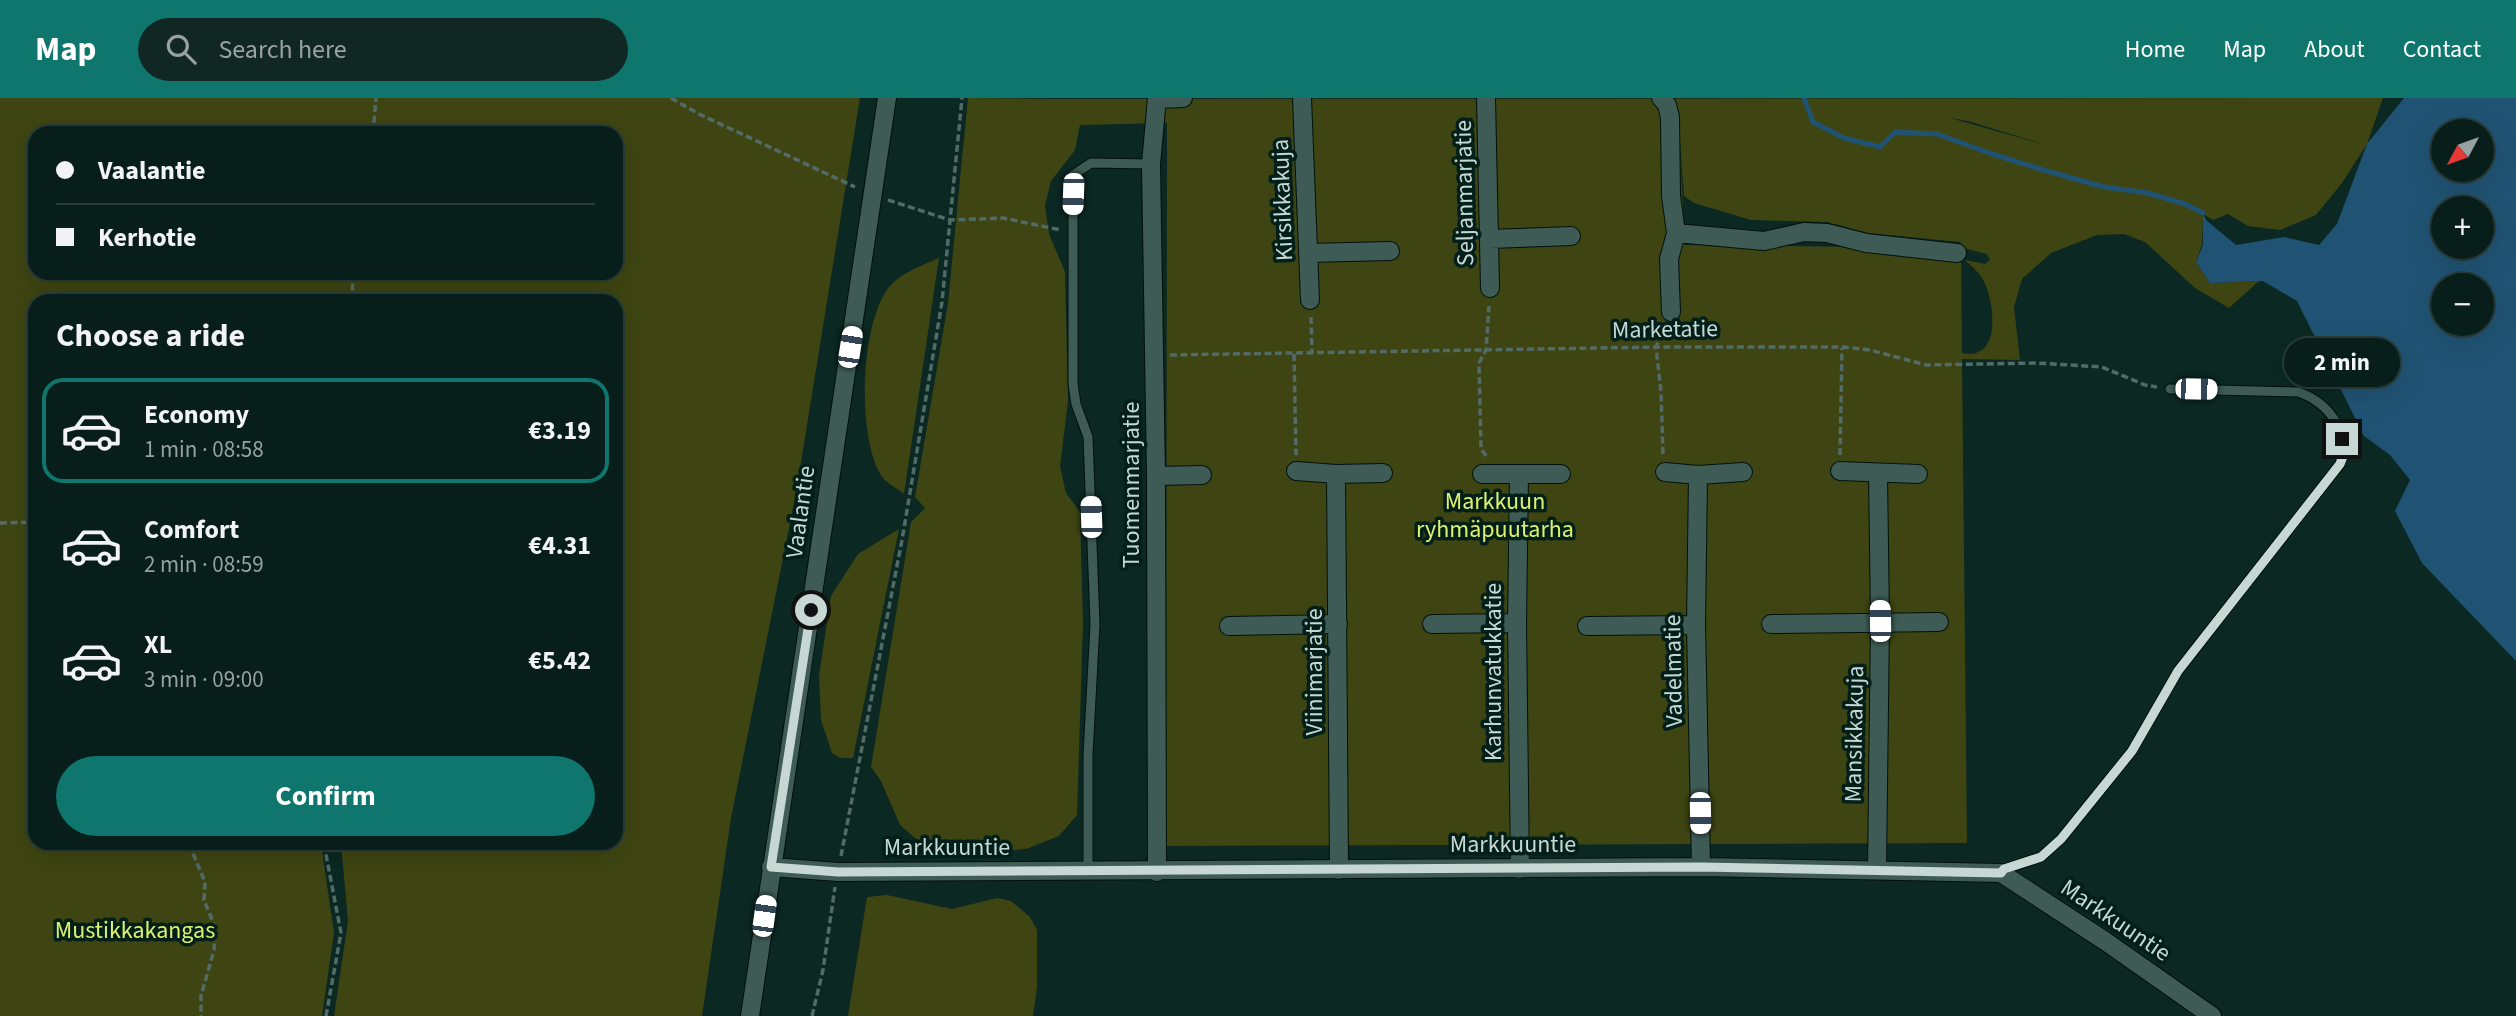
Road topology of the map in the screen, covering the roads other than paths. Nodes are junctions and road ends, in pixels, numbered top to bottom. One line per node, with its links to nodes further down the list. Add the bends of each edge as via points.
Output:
1 (887, 98): 41 (street, Vaalantie)
2 (1157, 98): 3 (street); 7 (street, Tuomenmarjatie)
3 (1183, 98)
4 (1303, 98): 12 (street, Kirsikkakuja)
5 (1486, 98): 10 (street, Seljanmarjatie)
6 (1661, 98): 8 (street, via 1670,117)
7 (1151, 164): 31 (street, Tuomenmarjatie); 46 (lane, via 1091,163 1073,175 1073,384 1088,437 1094,611)
8 (1676, 233): 13 (street, via 1764,241 1804,232 1826,233 1866,243); 16 (street, via 1670,259)
9 (1571, 236): 10 (street)
10 (1489, 239): 14 (street, Seljanmarjatie)
11 (1390, 251): 12 (street)
12 (1309, 253): 15 (street, Kirsikkakuja)
13 (1956, 253)
14 (1490, 288)
15 (1310, 300)
16 (1671, 312)
17 (2170, 389): 48 (lane, via 2309,396 2337,423 2344,454 2178,671 2132,751 2061,839 2041,857)
18 (1296, 471): 24 (street)
19 (1840, 471): 23 (street)
20 (1383, 472): 24 (street)
21 (1665, 472): 30 (street)
22 (1743, 472): 30 (street)
23 (1878, 472): 27 (street); 32 (street, Mansikkakuja)
24 (1336, 474): 35 (street, Viinimarjatie)
25 (1490, 474): 29 (street)
26 (1561, 474): 29 (street)
27 (1918, 474)
28 (1202, 475): 31 (street)
29 (1519, 475): 34 (street, Karhunvatukkatie)
30 (1698, 475): 38 (street, Vadelmatie)
31 (1156, 476): 47 (street, Tuomenmarjatie)
32 (1880, 621): 33 (street); 37 (street); 45 (street, Mansikkakuja)
33 (1939, 622)
34 (1517, 623): 36 (street); 43 (street, Karhunvatukkatie)
35 (1338, 624): 39 (street); 44 (street, Viinimarjatie)
36 (1432, 624)
37 (1770, 624)
38 (1696, 625): 40 (street); 42 (street, Vadelmatie)
39 (1228, 626)
40 (1587, 626)
41 (771, 867): 46 (street, Markkuuntie, via 838,872); 49 (street, Vaalantie)
42 (1701, 867): 43 (street, Markkuuntie); 45 (street, Markkuuntie)
43 (1520, 869): 44 (street, Markkuuntie)
44 (1339, 870): 47 (street, Markkuuntie)
45 (1877, 870): 48 (street, Markkuuntie)
46 (1088, 872): 47 (street, Markkuuntie)
47 (1157, 872)
48 (2001, 873): 50 (street, Markkuuntie)
49 (750, 1016)
50 (2212, 1016)

